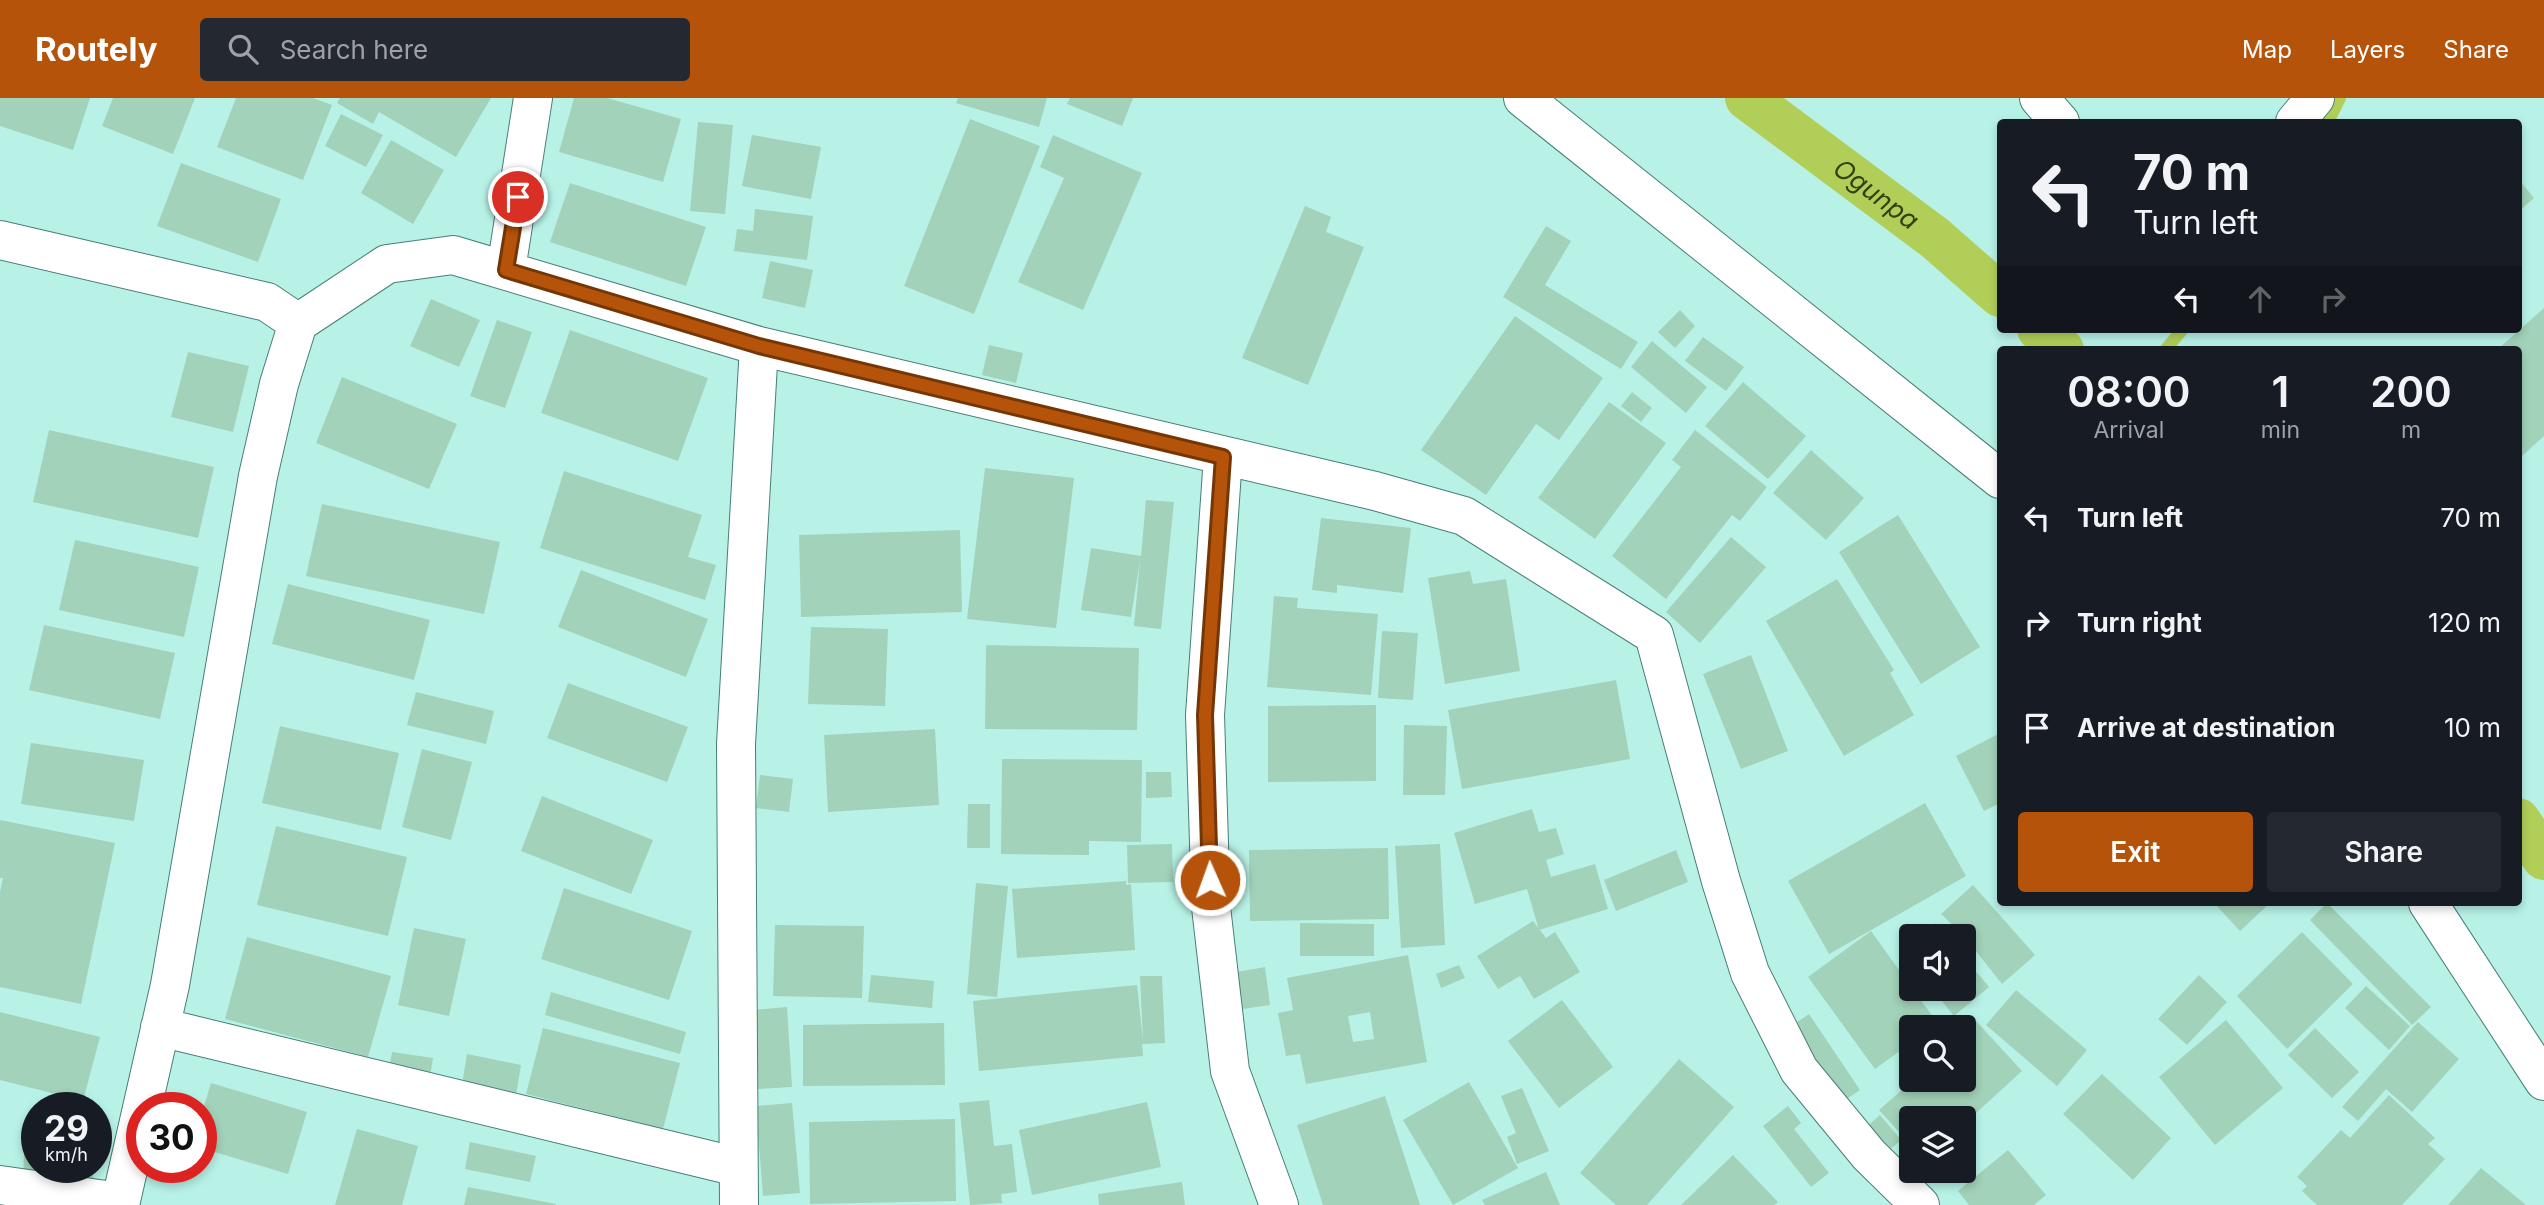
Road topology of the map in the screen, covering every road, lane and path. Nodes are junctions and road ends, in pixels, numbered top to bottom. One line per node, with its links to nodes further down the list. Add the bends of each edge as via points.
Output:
1 (533, 98): 8 (street)
2 (1523, 98): 12 (street)
3 (2039, 98): 5 (street)
4 (2315, 98): 6 (street)
5 (2057, 119)
6 (2298, 119)
7 (0, 240): 9 (street, via 267,302)
8 (506, 270): 9 (street, via 453,255 387,264); 10 (street)
9 (298, 323): 14 (street, via 258,476)
10 (759, 346): 11 (street); 16 (street, via 736,744)
11 (1223, 457): 20 (street, via 1205,715 1211,908 1230,1071); 21 (street, via 1464,516 1654,635 1751,973 1799,1070 1869,1155)
12 (1997, 478)
13 (2430, 906): 15 (street)
14 (160, 1027): 16 (street); 18 (street)
15 (2544, 1081)
16 (738, 1167): 19 (street)
17 (0, 1185): 18 (street)
18 (120, 1204)
19 (739, 1205)
20 (1279, 1205)
21 (1920, 1205)

